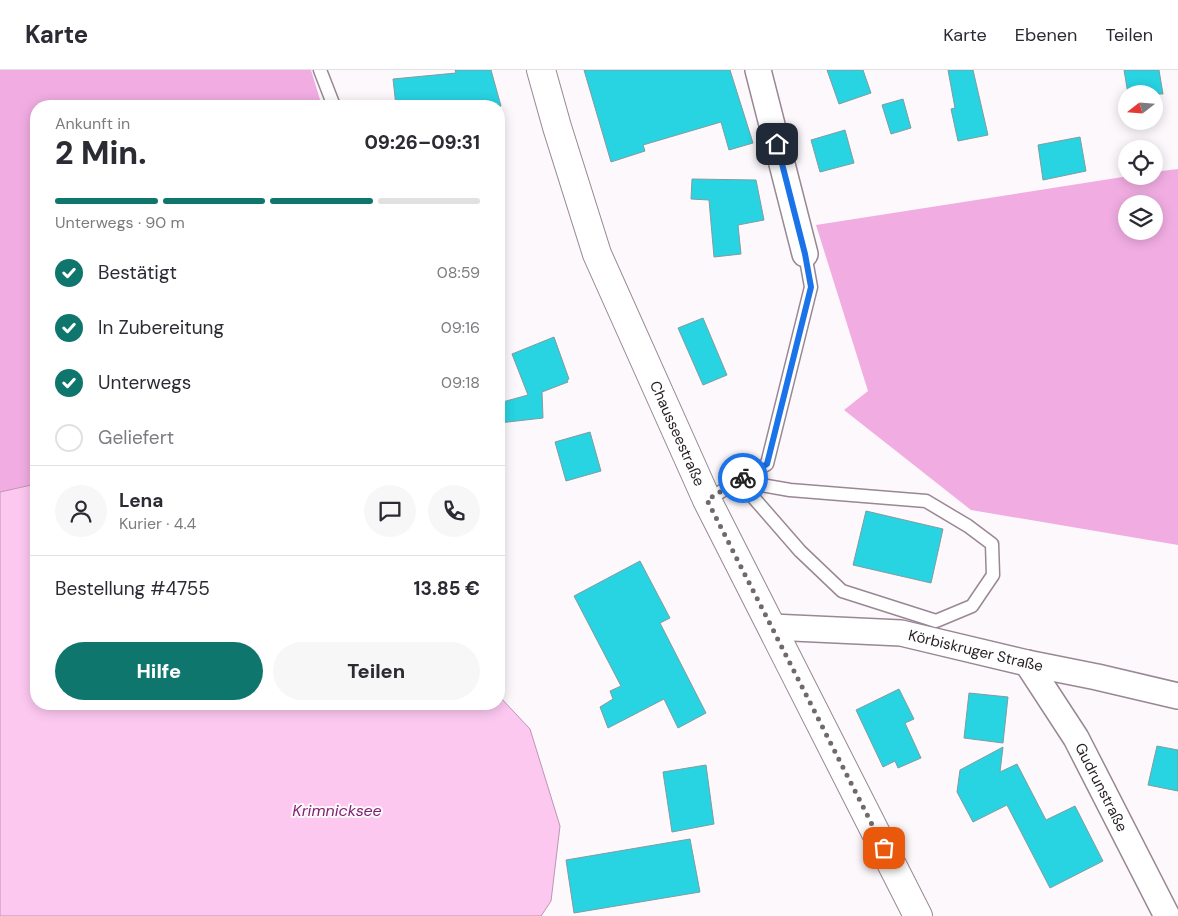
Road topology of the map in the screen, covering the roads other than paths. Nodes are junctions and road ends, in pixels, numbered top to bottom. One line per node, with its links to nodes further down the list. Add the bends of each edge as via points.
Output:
1 (320, 70): 4 (lane)
2 (541, 70): 7 (main road, Chausseestraße, via 597,254)
3 (758, 70): 5 (street)
4 (332, 100)
5 (805, 254): 6 (lane, via 811,287 767,464)
6 (739, 481): 6 (lane, via 800,551 842,592 936,622 972,606 992,575 992,544 926,500 790,490); 7 (lane)
7 (707, 500): 8 (main road, Chausseestraße)
8 (772, 627): 9 (street, Körbiskruger Straße, via 901,633); 11 (main road, Chausseestraße)
9 (1027, 664): 10 (street, Körbiskruger Straße); 12 (street, Gudrunstraße, via 1076,738)
10 (1178, 696)
11 (918, 916)
12 (1167, 916)

